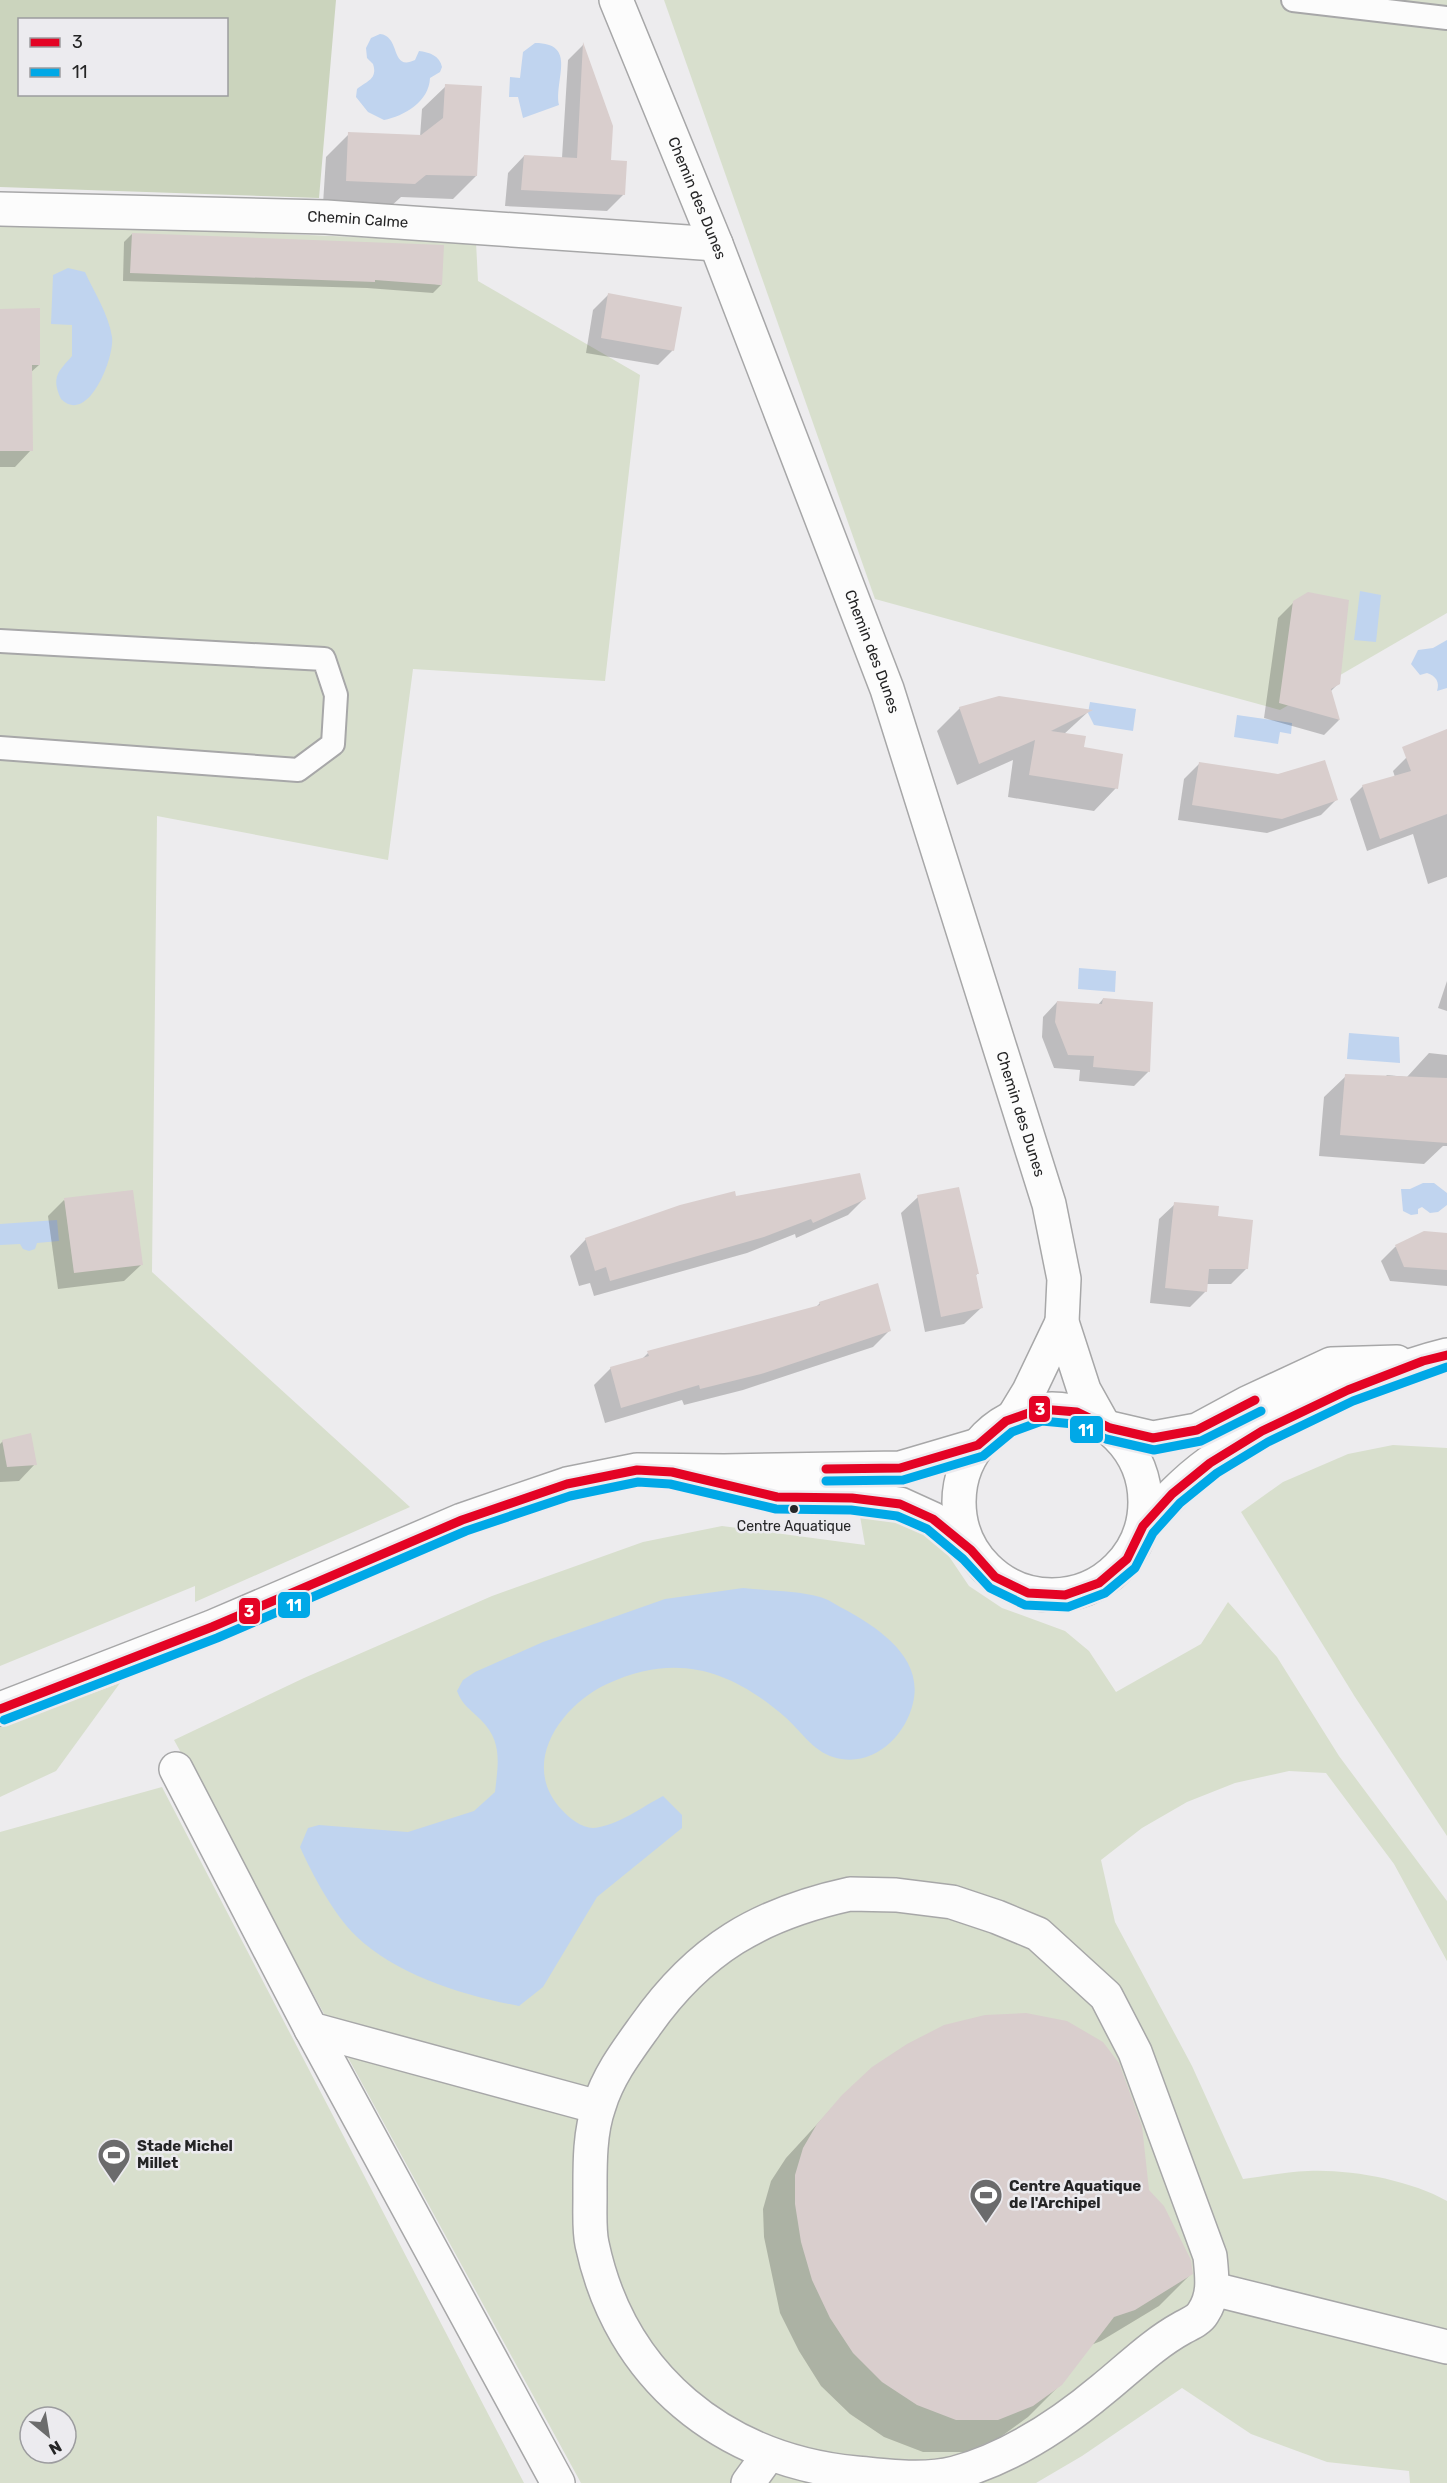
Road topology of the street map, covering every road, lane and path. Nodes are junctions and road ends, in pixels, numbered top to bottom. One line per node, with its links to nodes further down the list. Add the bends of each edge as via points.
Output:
1 (616, 0): 5 (street, Chemin des Dunes)
2 (1293, 0): 3 (lane)
3 (1447, 18)
4 (0, 209): 5 (street, Chemin Calme, via 326,217)
5 (716, 244): 8 (street, Chemin des Dunes, via 887,689 1049,1204 1064,1280)
6 (0, 641): 7 (lane, via 324,660 336,695 333,744 298,770)
7 (0, 748)
8 (1062, 1322): 10 (street, Chemin des Dunes); 11 (street, Chemin des Dunes, via 1084,1390)
9 (1435, 1358): 11 (street, via 1331,1364 1197,1430 1153,1438); 14 (street, via 1348,1390 1262,1431 1210,1463 1172,1494)
10 (1012, 1419): 11 (street, via 1040,1409 1077,1412); 12 (street)
11 (1106, 1426): 14 (street, via 1134,1455 1146,1490)
12 (978, 1445): 13 (street, via 900,1468); 15 (street, via 962,1478 959,1515)
13 (672, 1472): 15 (street, via 777,1497 852,1498 900,1504 933,1519); 16 (street, via 637,1470 567,1484 462,1520 212,1627)
14 (1143, 1526): 15 (street, via 1127,1559 1100,1583 1065,1595 1028,1593 995,1577)
15 (971, 1550)
16 (0, 1709)
17 (176, 1769): 18 (street)
18 (311, 2029): 19 (street); 23 (street)
19 (598, 2107): 20 (street, via 616,2066 663,1999 740,1933 812,1903 850,1894 952,1902 1038,1934 1106,1996 1157,2107 1209,2256); 22 (street, via 590,2164 591,2241 611,2311 649,2369 698,2416)
20 (1213, 2289): 21 (street); 22 (street, via 1202,2316 1164,2338 1022,2448 954,2473 905,2478 818,2470)
21 (1447, 2347)
22 (768, 2454): 24 (street)
23 (558, 2483)
24 (748, 2483)

